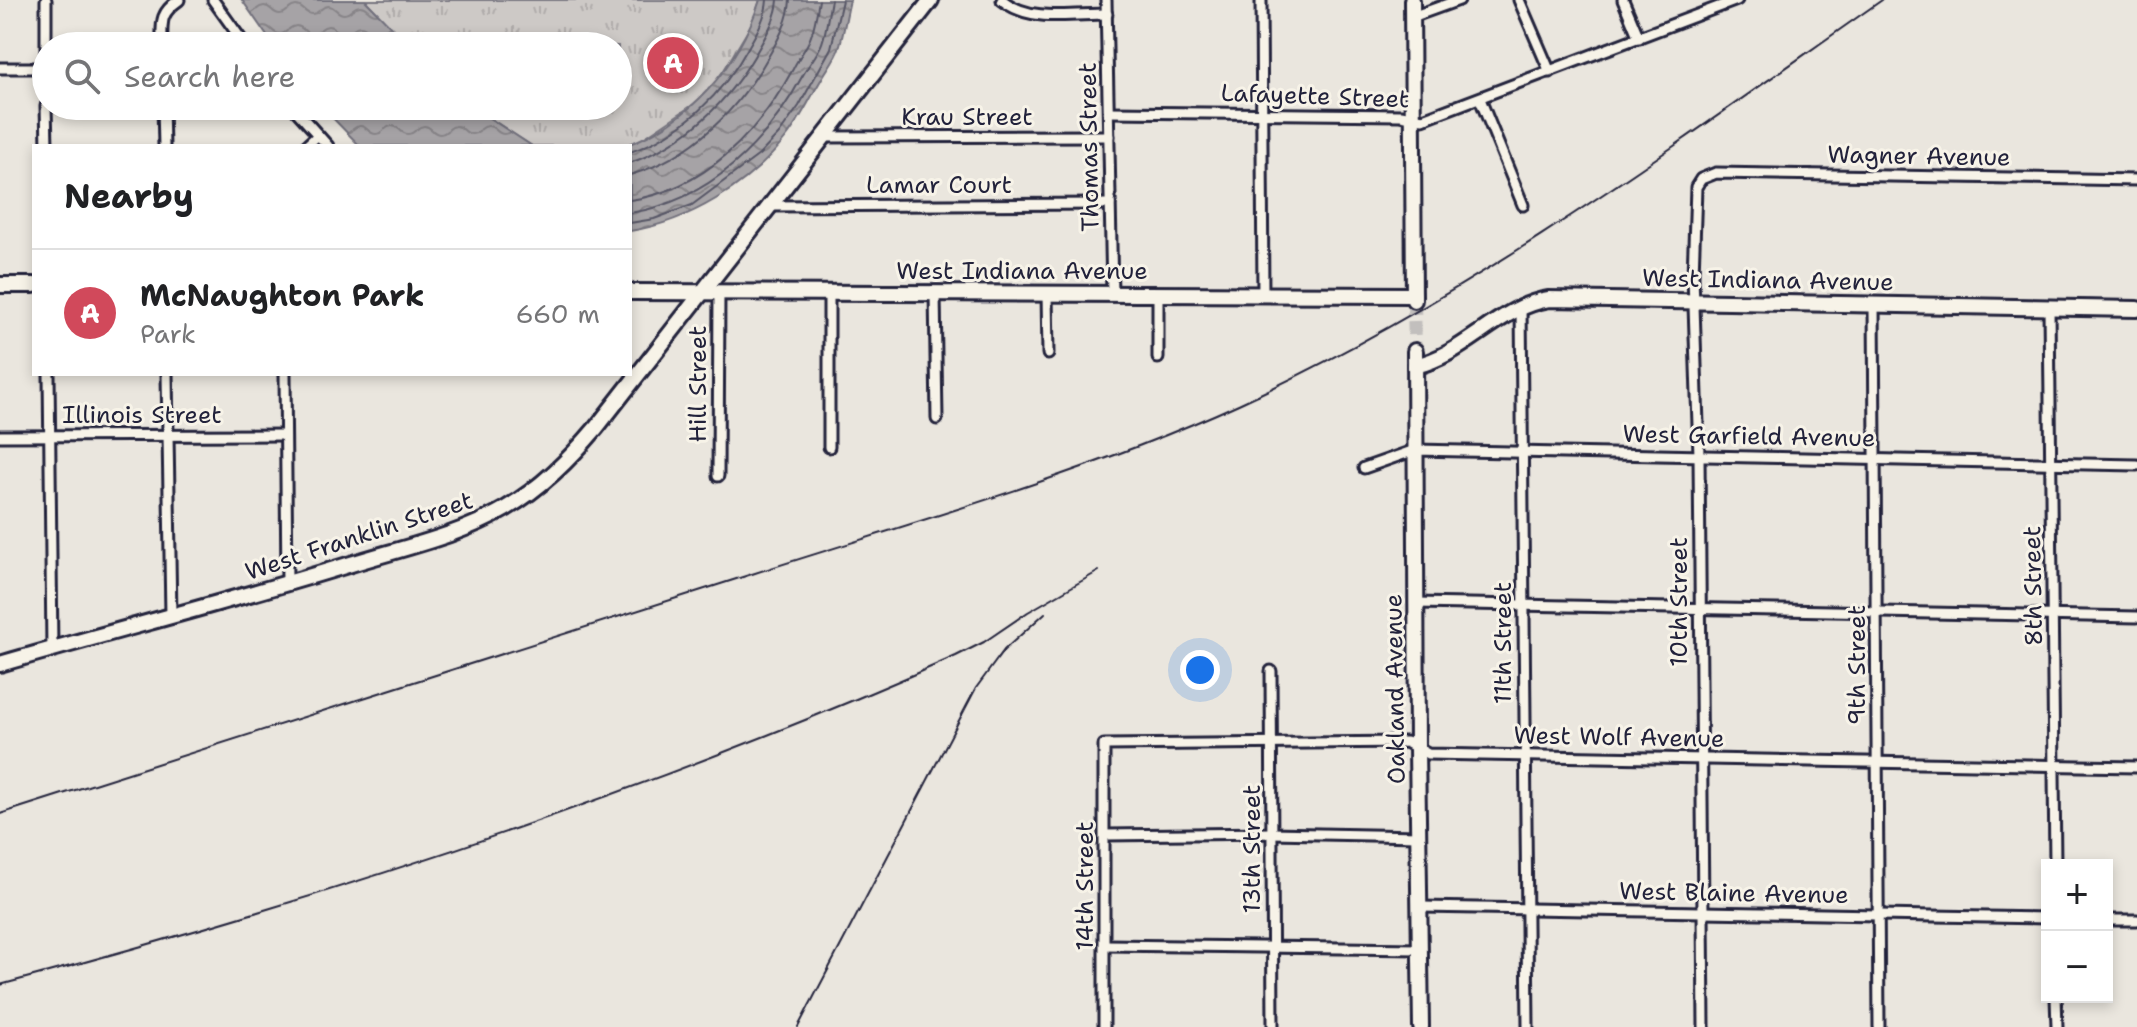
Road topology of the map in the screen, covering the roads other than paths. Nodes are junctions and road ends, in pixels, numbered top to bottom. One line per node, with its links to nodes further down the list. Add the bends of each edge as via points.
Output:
1 (46, 0): 15 (street)
2 (179, 0): 16 (street, via 166,10)
3 (213, 0): 17 (street)
4 (931, 0): 31 (street, West Franklin Street)
5 (1002, 0): 13 (street, via 1029,14)
6 (1106, 0): 13 (street, Thomas Street)
7 (1261, 0): 24 (street)
8 (1412, 0): 14 (street)
9 (1459, 0): 14 (street)
10 (1519, 0): 21 (street)
11 (1623, 0): 18 (street)
12 (1737, 0): 18 (street, Lafayette Street)
13 (1107, 14): 23 (street, Thomas Street)
14 (1412, 17): 25 (street)
15 (46, 32)
16 (162, 32)
17 (236, 32)
18 (1639, 38): 21 (street, Lafayette Street)
19 (0, 68): 20 (street)
20 (32, 68)
21 (1550, 72): 22 (street, Lafayette Street)
22 (1480, 99): 25 (street, Lafayette Street, via 1429,118); 39 (street)
23 (1109, 112): 24 (street, Lafayette Street); 30 (street, Thomas Street)
24 (1260, 113): 25 (street, Lafayette Street); 51 (street)
25 (1412, 117): 51 (street, West Indiana Avenue, via 1414,298)
26 (46, 120): 32 (street)
27 (163, 120): 33 (street)
28 (305, 120): 29 (street)
29 (318, 135): 34 (street); 35 (street)
30 (1109, 136): 31 (street, Krau Street); 38 (street, Thomas Street)
31 (824, 137): 40 (street, West Franklin Street)
32 (47, 144)
33 (164, 144)
34 (308, 144)
35 (326, 144)
36 (1701, 179): 37 (street, Wagner Avenue, via 1716,173); 52 (street, 10th Street, via 1694,206)
37 (2137, 180)
38 (1110, 204): 40 (street, Lamar Court); 49 (street, Thomas Street)
39 (1523, 205)
40 (768, 206): 44 (street, West Franklin Street)
41 (0, 285): 42 (street)
42 (32, 285)
43 (632, 292): 44 (street, West Indiana Avenue)
44 (702, 292): 45 (street, West Indiana Avenue); 77 (street, West Franklin Street, via 581,446 531,493 458,530)
45 (719, 292): 46 (street, West Indiana Avenue); 76 (street, Hill Street)
46 (829, 293): 47 (street, West Indiana Avenue); 68 (street)
47 (935, 293): 48 (street, West Indiana Avenue); 63 (street)
48 (1047, 293): 49 (street, West Indiana Avenue); 57 (street)
49 (1112, 294): 50 (street, West Indiana Avenue)
50 (1158, 294): 51 (street, West Indiana Avenue); 58 (street)
51 (1263, 295)
52 (1696, 300): 53 (street, West Indiana Avenue); 54 (street, West Indiana Avenue, via 1549,299); 71 (street, 10th Street)
53 (1874, 304): 55 (street, West Indiana Avenue); 72 (street, 9th Street)
54 (1521, 307): 59 (street, West Indiana Avenue, via 1438,360); 70 (street, 11th Street)
55 (2049, 308): 56 (street, West Indiana Avenue); 73 (street, 8th Street)
56 (2137, 309)
57 (1048, 354)
58 (1158, 358)
59 (1415, 358): 69 (street, Oakland Avenue)
60 (49, 376): 65 (street)
61 (167, 376): 64 (street)
62 (285, 376): 66 (street)
63 (937, 419)
64 (169, 434): 65 (street, Illinois Street); 66 (street, Illinois Street); 82 (street)
65 (50, 435): 67 (street, Illinois Street); 85 (street)
66 (285, 435): 77 (street)
67 (0, 436)
68 (829, 447)
69 (1415, 450): 70 (street, West Garfield Avenue); 75 (street, West Garfield Avenue); 78 (street, Oakland Avenue)
70 (1522, 452): 71 (street, West Garfield Avenue); 79 (street, 11th Street)
71 (1699, 455): 72 (street, West Garfield Avenue); 80 (street, 10th Street)
72 (1875, 459): 73 (street, West Garfield Avenue); 81 (street, 9th Street)
73 (2052, 464): 74 (street, West Garfield Avenue); 83 (street, 8th Street)
74 (2137, 465)
75 (1364, 468)
76 (718, 476)
77 (287, 583): 82 (street, West Franklin Street)
78 (1416, 603): 79 (street); 90 (street, Oakland Avenue)
79 (1524, 606): 80 (street); 91 (street, 11th Street)
80 (1699, 609): 81 (street); 92 (street, 10th Street)
81 (1877, 612): 83 (street); 93 (street, 9th Street)
82 (171, 616): 85 (street, West Franklin Street)
83 (2054, 616): 84 (street); 94 (street, 8th Street)
84 (2137, 617)
85 (52, 649): 86 (street, West Franklin Street)
86 (0, 664)
87 (1271, 671): 88 (street, 13th Street)
88 (1272, 743): 89 (street, West Wolf Avenue); 90 (street, West Wolf Avenue, via 1406,742); 96 (street, 13th Street)
89 (1104, 745): 97 (street, 14th Street)
90 (1417, 749): 91 (street, West Wolf Avenue, via 1428,754); 98 (street, Oakland Avenue)
91 (1523, 755): 92 (street, West Wolf Avenue); 101 (street, 11th Street)
92 (1700, 758): 93 (street, West Wolf Avenue); 102 (street, 10th Street)
93 (1876, 762): 94 (street, West Wolf Avenue); 103 (street, 9th Street)
94 (2053, 766): 95 (street, West Wolf Avenue); 99 (street, 8th Street)
95 (2137, 767)
96 (1271, 833): 97 (street); 98 (street); 108 (street, 13th Street)
97 (1105, 835): 107 (street, 14th Street)
98 (1419, 836): 100 (street, Oakland Avenue)
99 (2055, 859)
100 (1421, 907): 101 (street, West Blaine Avenue); 109 (street, Oakland Avenue)
101 (1527, 910): 102 (street, West Blaine Avenue); 114 (street, 11th Street)
102 (1701, 912): 103 (street, West Blaine Avenue); 115 (street, 10th Street)
103 (1878, 915): 104 (street, West Blaine Avenue); 116 (street, 9th Street)
104 (2041, 918)
105 (2113, 920): 106 (street)
106 (2137, 920)
107 (1105, 945): 108 (street); 111 (street, 14th Street)
108 (1272, 947): 109 (street); 112 (street, 13th Street)
109 (1420, 949): 113 (street, Oakland Avenue)
110 (2056, 1003): 117 (street)
111 (1104, 1027)
112 (1273, 1027)
113 (1421, 1027)
114 (1528, 1027)
115 (1704, 1027)
116 (1879, 1027)
117 (2057, 1027)

